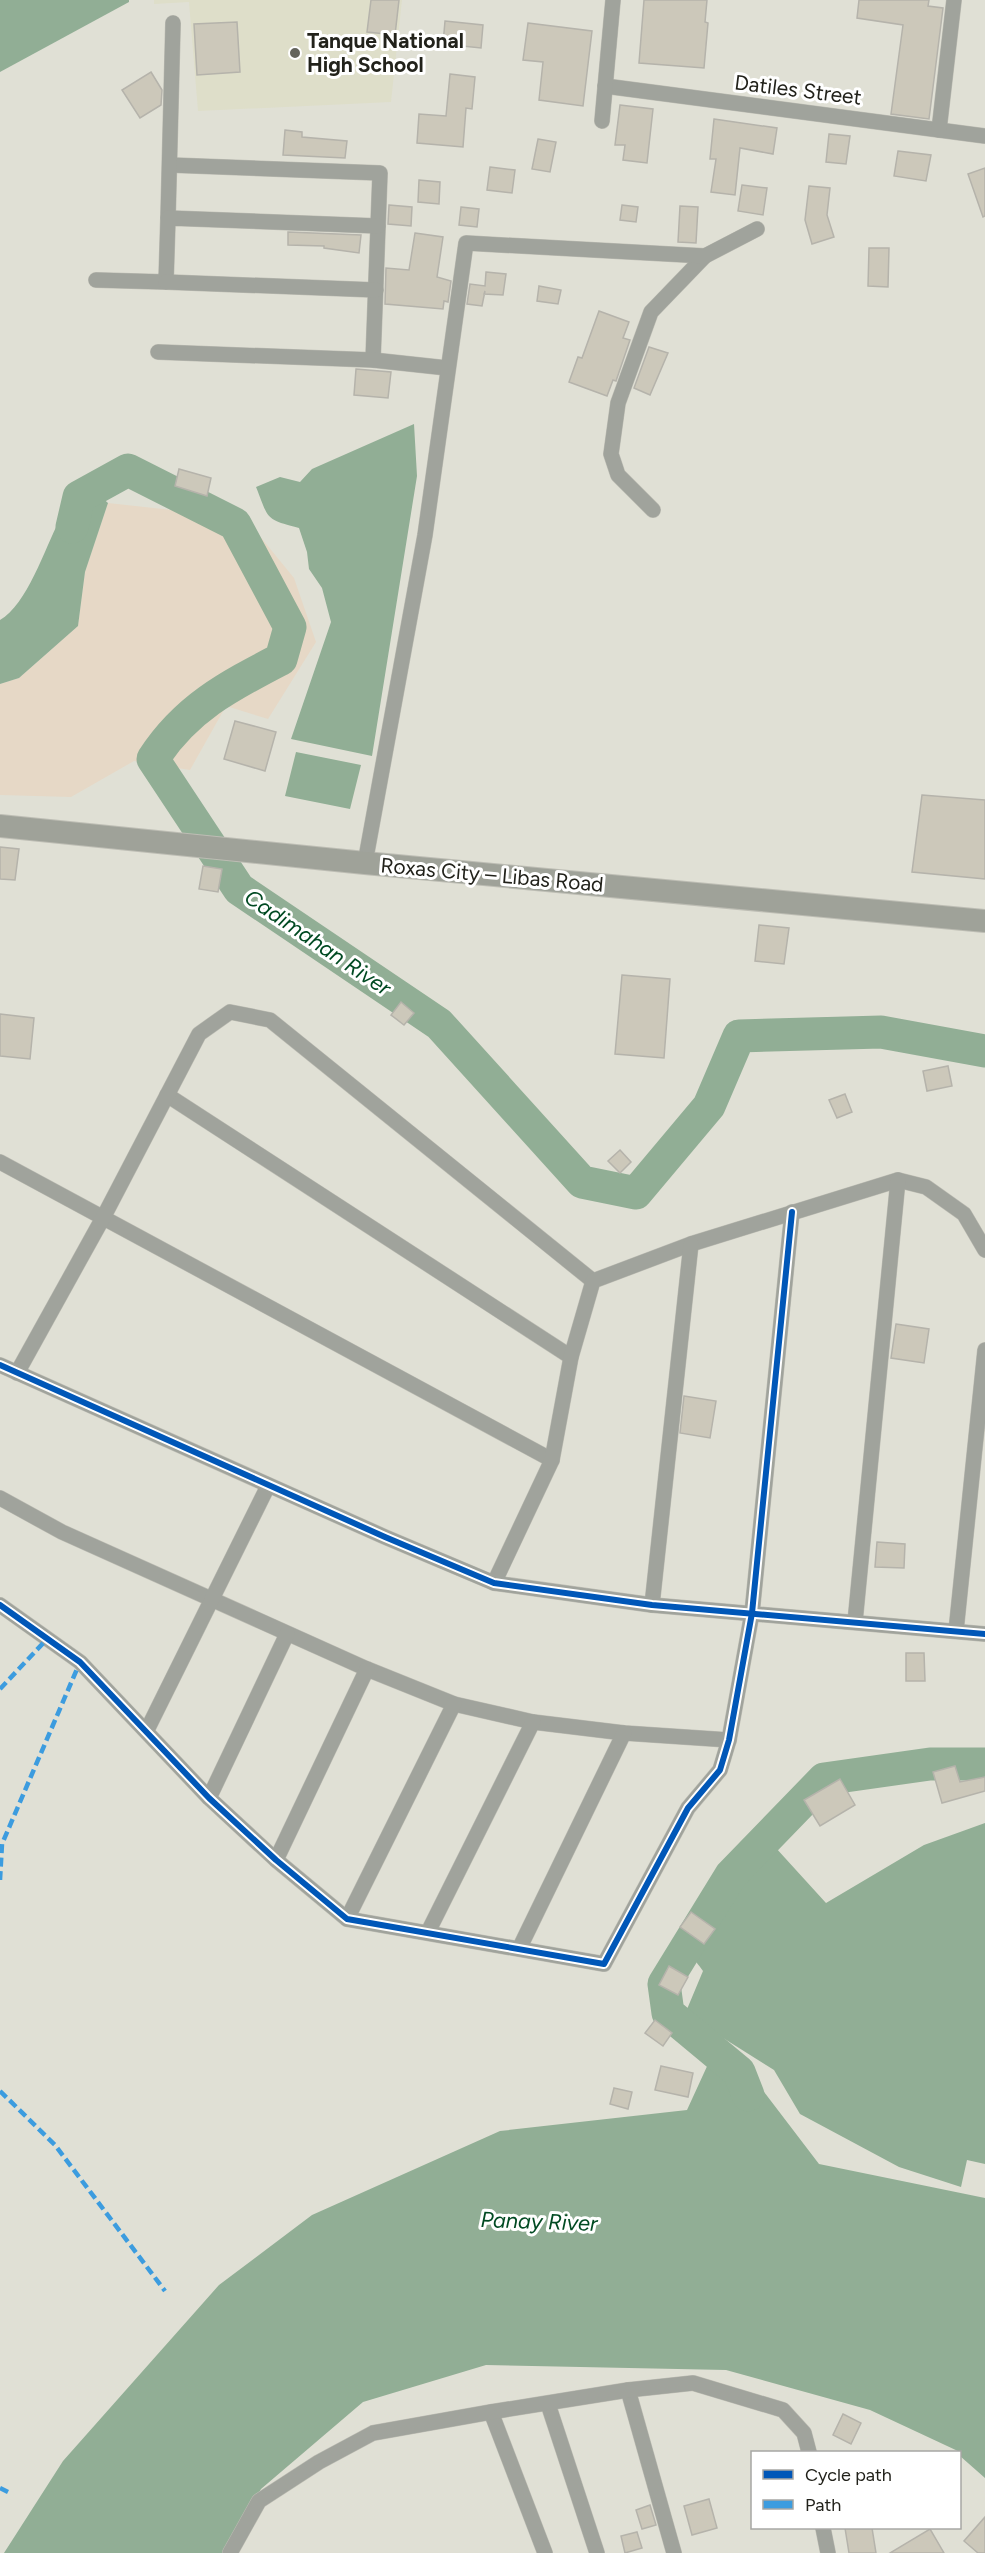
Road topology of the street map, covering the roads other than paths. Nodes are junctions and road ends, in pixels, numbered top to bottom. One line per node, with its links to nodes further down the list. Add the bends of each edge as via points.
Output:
1 (613, 0): 4 (street)
2 (954, 0): 6 (street)
3 (173, 23): 8 (street)
4 (605, 86): 5 (street); 6 (street, Datiles Street)
5 (602, 121)
6 (939, 130): 7 (street, Datiles Street)
7 (985, 136)
8 (170, 165): 9 (street); 10 (street, via 380,173)
9 (168, 218): 10 (street); 14 (street)
10 (378, 226): 15 (street)
11 (757, 229): 12 (street)
12 (705, 256): 18 (street, via 466,243); 19 (street, via 651,312 618,403 611,454 618,475)
13 (96, 280): 14 (street)
14 (166, 282): 15 (street)
15 (376, 290): 17 (street)
16 (158, 352): 17 (street)
17 (373, 360): 18 (street)
18 (447, 368): 21 (street, via 425,535)
19 (653, 510)
20 (0, 826): 21 (main road, Roxas City – Libas Road)
21 (365, 863): 22 (main road, Roxas City – Libas Road)
22 (985, 921)
23 (167, 1095): 27 (street); 30 (street, via 199,1034 230,1012 270,1020); 32 (street)
24 (0, 1162): 27 (street)
25 (898, 1180): 26 (street); 29 (street, via 926,1187 964,1214); 43 (street)
26 (792, 1212): 28 (street); 42 (street)
27 (104, 1216): 34 (street); 35 (street)
28 (691, 1244): 30 (street); 41 (street)
29 (985, 1250)
30 (593, 1281): 32 (street)
31 (985, 1350): 44 (street)
32 (571, 1357): 35 (street)
33 (0, 1365): 34 (street)
34 (17, 1373): 36 (street)
35 (552, 1460): 38 (street)
36 (268, 1485): 38 (street); 39 (street)
37 (0, 1498): 39 (street, via 62,1532)
38 (494, 1582): 41 (street)
39 (211, 1598): 45 (street); 50 (street)
40 (0, 1605): 50 (street, via 80,1662)
41 (652, 1605): 42 (street)
42 (752, 1613): 43 (street); 52 (street)
43 (855, 1622): 44 (street)
44 (956, 1631): 46 (street)
45 (287, 1634): 47 (street); 53 (street)
46 (985, 1634)
47 (367, 1670): 48 (street); 54 (street)
48 (454, 1704): 49 (street); 55 (street)
49 (533, 1722): 51 (street); 56 (street)
50 (147, 1730): 53 (street)
51 (624, 1733): 52 (street); 57 (street)
52 (729, 1740): 57 (street, via 720,1770 688,1808 603,1964)
53 (209, 1798): 54 (street)
54 (276, 1860): 55 (street)
55 (347, 1919): 56 (street)
56 (428, 1932): 57 (street)
57 (520, 1947)
58 (628, 2390): 59 (street); 61 (street, via 693,2383 758,2401 783,2410 804,2433); 66 (street)
59 (548, 2404): 60 (street); 65 (street)
60 (491, 2412): 63 (street, via 373,2433 328,2457 259,2501); 64 (street)
61 (809, 2451)
62 (824, 2529): 67 (street)
63 (230, 2553)
64 (545, 2553)
65 (597, 2553)
66 (674, 2553)
67 (828, 2553)

